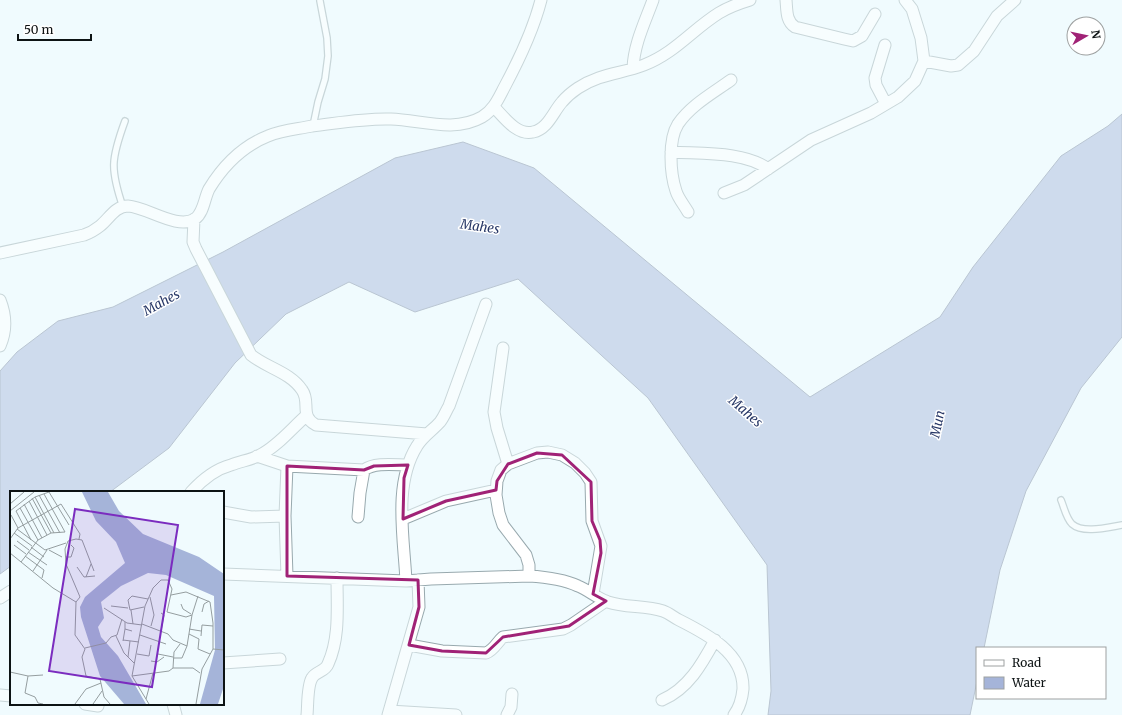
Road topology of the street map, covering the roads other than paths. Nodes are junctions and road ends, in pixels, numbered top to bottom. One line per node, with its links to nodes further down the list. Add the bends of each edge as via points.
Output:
1 (541, 0): 14 (street, via 525,48)
2 (653, 0): 11 (street, via 636,45)
3 (750, 0): 11 (street, via 720,13 665,54)
4 (786, 0): 8 (street, via 788,18 795,28 844,40 853,41 862,36)
5 (905, 0): 10 (street, via 912,9 921,38)
6 (1015, 0): 10 (street, via 996,16 974,51 958,65)
7 (320, 1): 16 (lane, via 328,56)
8 (875, 14)
9 (885, 46): 13 (street, via 875,78)
10 (924, 61): 13 (street, via 915,81)
11 (633, 68): 14 (street, via 601,76 586,83 561,103 547,123 533,132 516,129)
12 (731, 80): 17 (street, via 696,105 678,124)
13 (886, 104): 18 (street, via 811,140)
14 (494, 107): 16 (street, via 483,117 464,124 377,119)
15 (125, 121): 20 (lane, via 113,160 113,174)
16 (313, 126): 22 (street, via 269,135 244,149 218,175 207,192 202,210)
17 (671, 152): 18 (street, via 740,157); 21 (street, via 676,192)
18 (768, 169): 19 (street, via 744,185)
19 (724, 193)
20 (123, 207): 22 (street, via 133,207 180,221 188,222); 23 (street, via 116,209 100,226 89,233)
21 (688, 212)
22 (194, 219): 28 (street, via 193,242 251,355 297,383 305,394)
23 (5, 252)
24 (0, 300): 26 (street, via 5,326)
25 (486, 304): 29 (street, via 449,406 441,421)
26 (0, 346)
27 (503, 348): 32 (street, via 494,412)
28 (307, 415): 29 (street, via 310,422 316,425); 30 (street, via 270,449)
29 (427, 434): 31 (street)
30 (257, 456): 33 (street); 36 (street, via 219,470)
31 (408, 464): 34 (street, via 374,466); 41 (street, via 404,478)
32 (508, 464): 35 (street, via 496,480); 50 (street, via 538,453 562,454 575,463 591,482 592,521 602,546)
33 (287, 466): 34 (street); 39 (street)
34 (364, 470): 40 (street)
35 (496, 490): 41 (street, via 446,501); 45 (street, via 503,525 526,555)
36 (191, 491)
37 (1061, 500): 42 (lane, via 1072,524 1096,529)
38 (224, 512): 39 (street, via 251,517)
39 (285, 516): 44 (street)
40 (358, 517)
41 (403, 519): 48 (street)
42 (1122, 525)
43 (224, 574): 44 (street)
44 (287, 576): 46 (street)
45 (529, 576): 47 (street); 50 (street, via 570,583)
46 (337, 578): 48 (street); 66 (street, via 336,639 328,666 312,678)
47 (418, 580): 48 (street); 54 (street, via 419,607)
48 (406, 581)
49 (10, 591): 51 (street)
50 (593, 594): 52 (street)
51 (0, 598)
52 (606, 602): 53 (street, via 663,611); 54 (street, via 569,626 503,637 486,653 442,651)
53 (715, 640): 60 (street, via 696,673 685,685); 69 (street, via 735,662 743,684 742,700)
54 (409, 645): 64 (street)
55 (280, 659): 56 (street)
56 (224, 663)
57 (512, 694): 68 (street, via 511,707)
58 (0, 695): 59 (street)
59 (10, 696)
60 (662, 700)
61 (88, 705): 63 (street)
62 (173, 705): 65 (street)
63 (99, 708)
64 (389, 713): 67 (street)
65 (176, 715)
66 (307, 715)
67 (456, 715)
68 (507, 715)
69 (734, 715)

